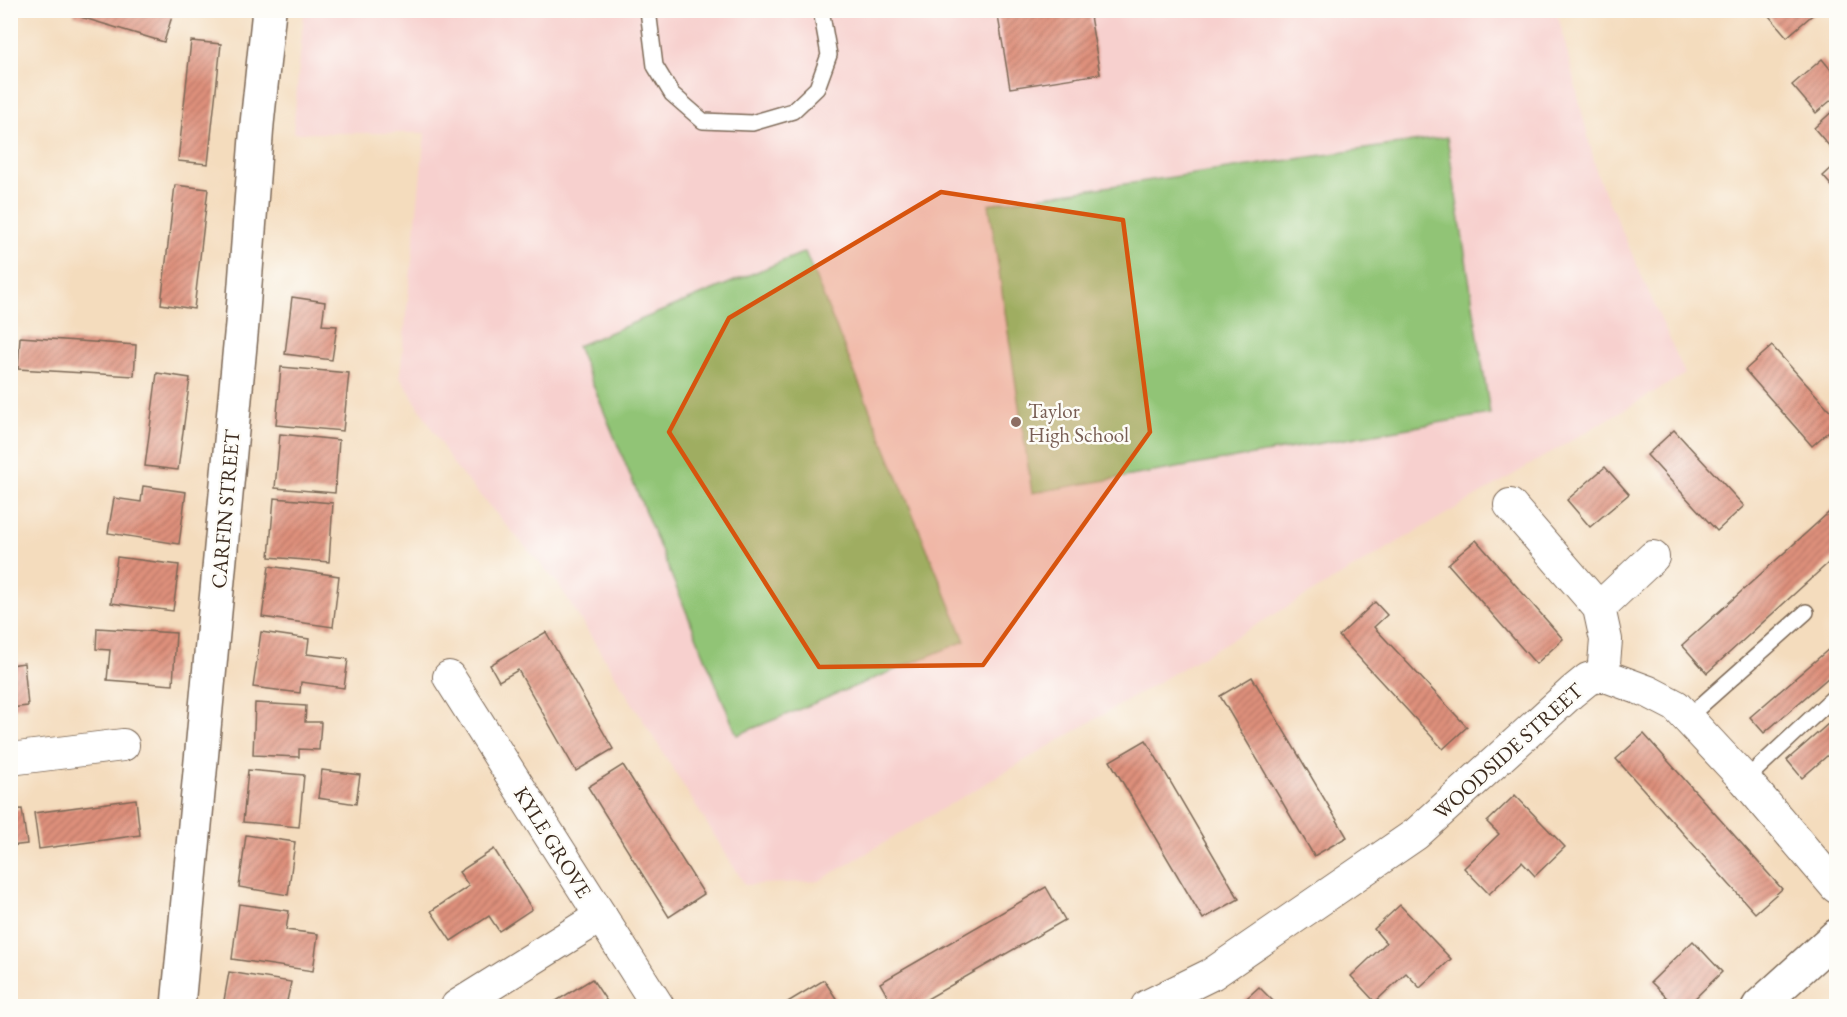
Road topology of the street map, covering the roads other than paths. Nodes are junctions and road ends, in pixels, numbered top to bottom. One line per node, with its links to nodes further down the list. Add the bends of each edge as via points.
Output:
1 (269, 10): 18 (main road, CARFIN STREET)
2 (648, 10): 3 (lane, via 655,66 672,94 703,121 752,123 793,111 817,88 829,55)
3 (821, 10)
4 (1510, 505): 6 (street)
5 (1653, 557): 6 (street)
6 (1599, 608): 8 (street, via 1606,640)
7 (1806, 612): 11 (lane)
8 (1603, 675): 11 (street, WOODSIDE STREET, via 1649,692 1676,706); 21 (street, WOODSIDE STREET, via 1588,679 1572,692 1416,834 1212,974)
9 (449, 677): 16 (street, KYLE GROVE)
10 (1836, 695): 14 (lane)
11 (1687, 718): 14 (street, WOODSIDE STREET)
12 (123, 745): 13 (street)
13 (10, 759)
14 (1745, 780): 15 (street, WOODSIDE STREET)
15 (1836, 887)
16 (601, 916): 19 (street); 20 (street, KYLE GROVE)
17 (1836, 936): 22 (main road)
18 (178, 1006)
19 (457, 1006)
20 (658, 1006)
21 (1147, 1006)
22 (1760, 1006)

